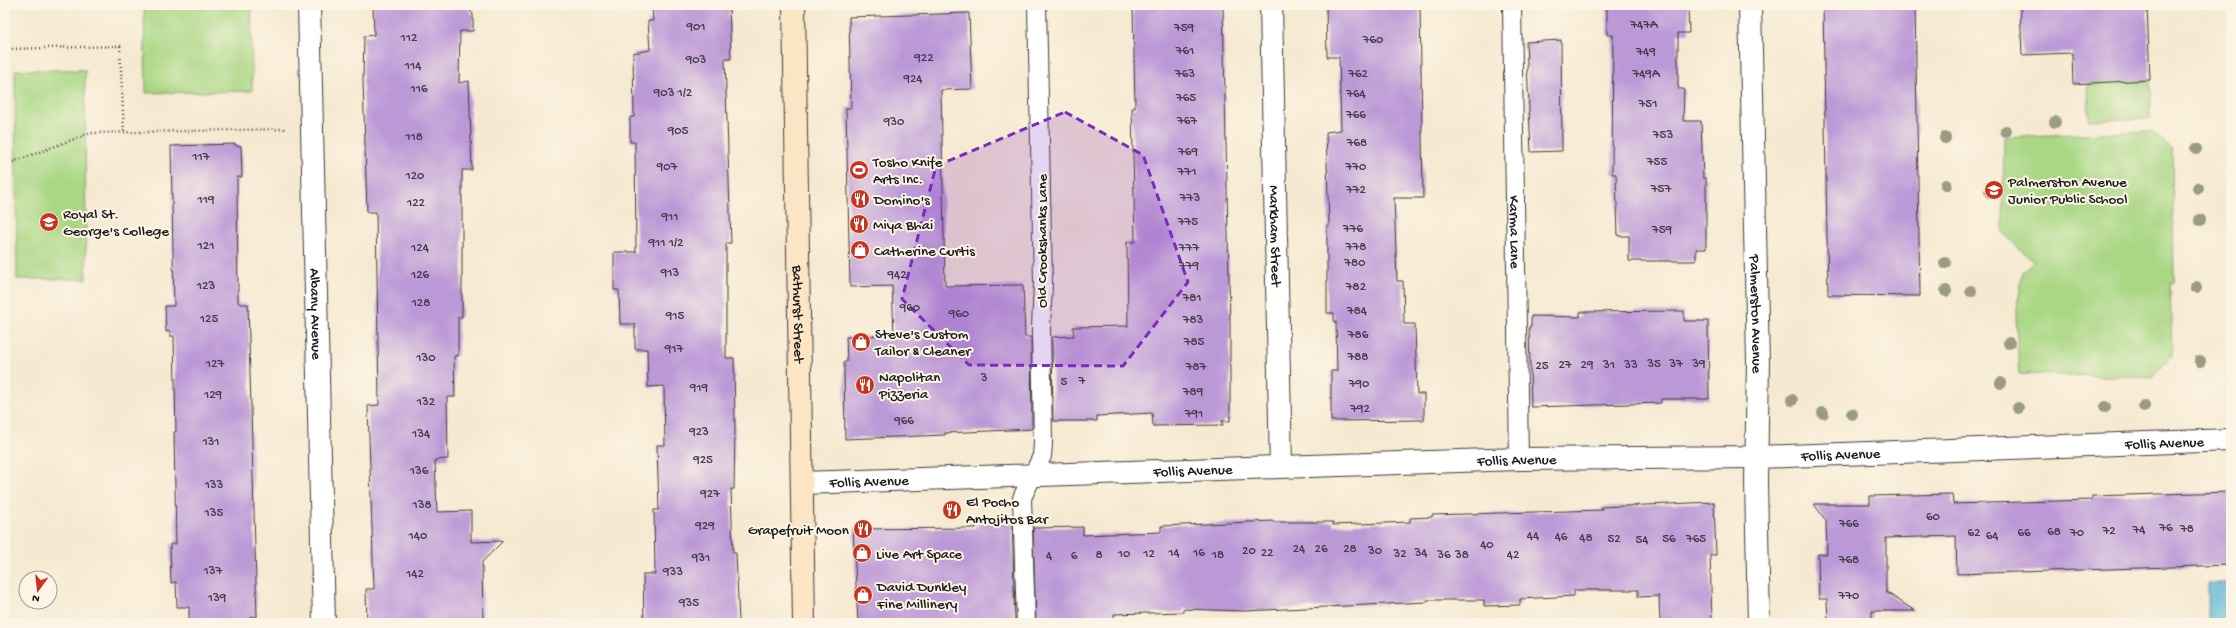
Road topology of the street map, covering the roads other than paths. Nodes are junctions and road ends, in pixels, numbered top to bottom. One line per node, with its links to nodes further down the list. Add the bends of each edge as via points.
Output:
1 (309, 5): 13 (street, Albany Avenue)
2 (794, 5): 12 (main road, Bathurst Street)
3 (1037, 5): 11 (lane, Old Crookshanks Lane, via 1043,275 1043,443 1042,456)
4 (1271, 5): 10 (street, Markham Street)
5 (1512, 5): 9 (lane, Karma Lane)
6 (1750, 5): 8 (street, Palmerston Avenue, via 1758,363)
7 (2231, 440): 8 (street, Follis Avenue)
8 (1756, 457): 9 (street, Follis Avenue); 16 (street, Palmerston Avenue)
9 (1519, 459): 10 (street, Follis Avenue)
10 (1281, 467): 11 (street, Follis Avenue)
11 (1033, 475): 12 (street, Follis Avenue); 15 (lane, Old Crookshanks Lane, via 1022,498)
12 (802, 483): 14 (main road, Bathurst Street)
13 (324, 623)
14 (804, 623)
15 (1026, 623)
16 (1759, 623)

